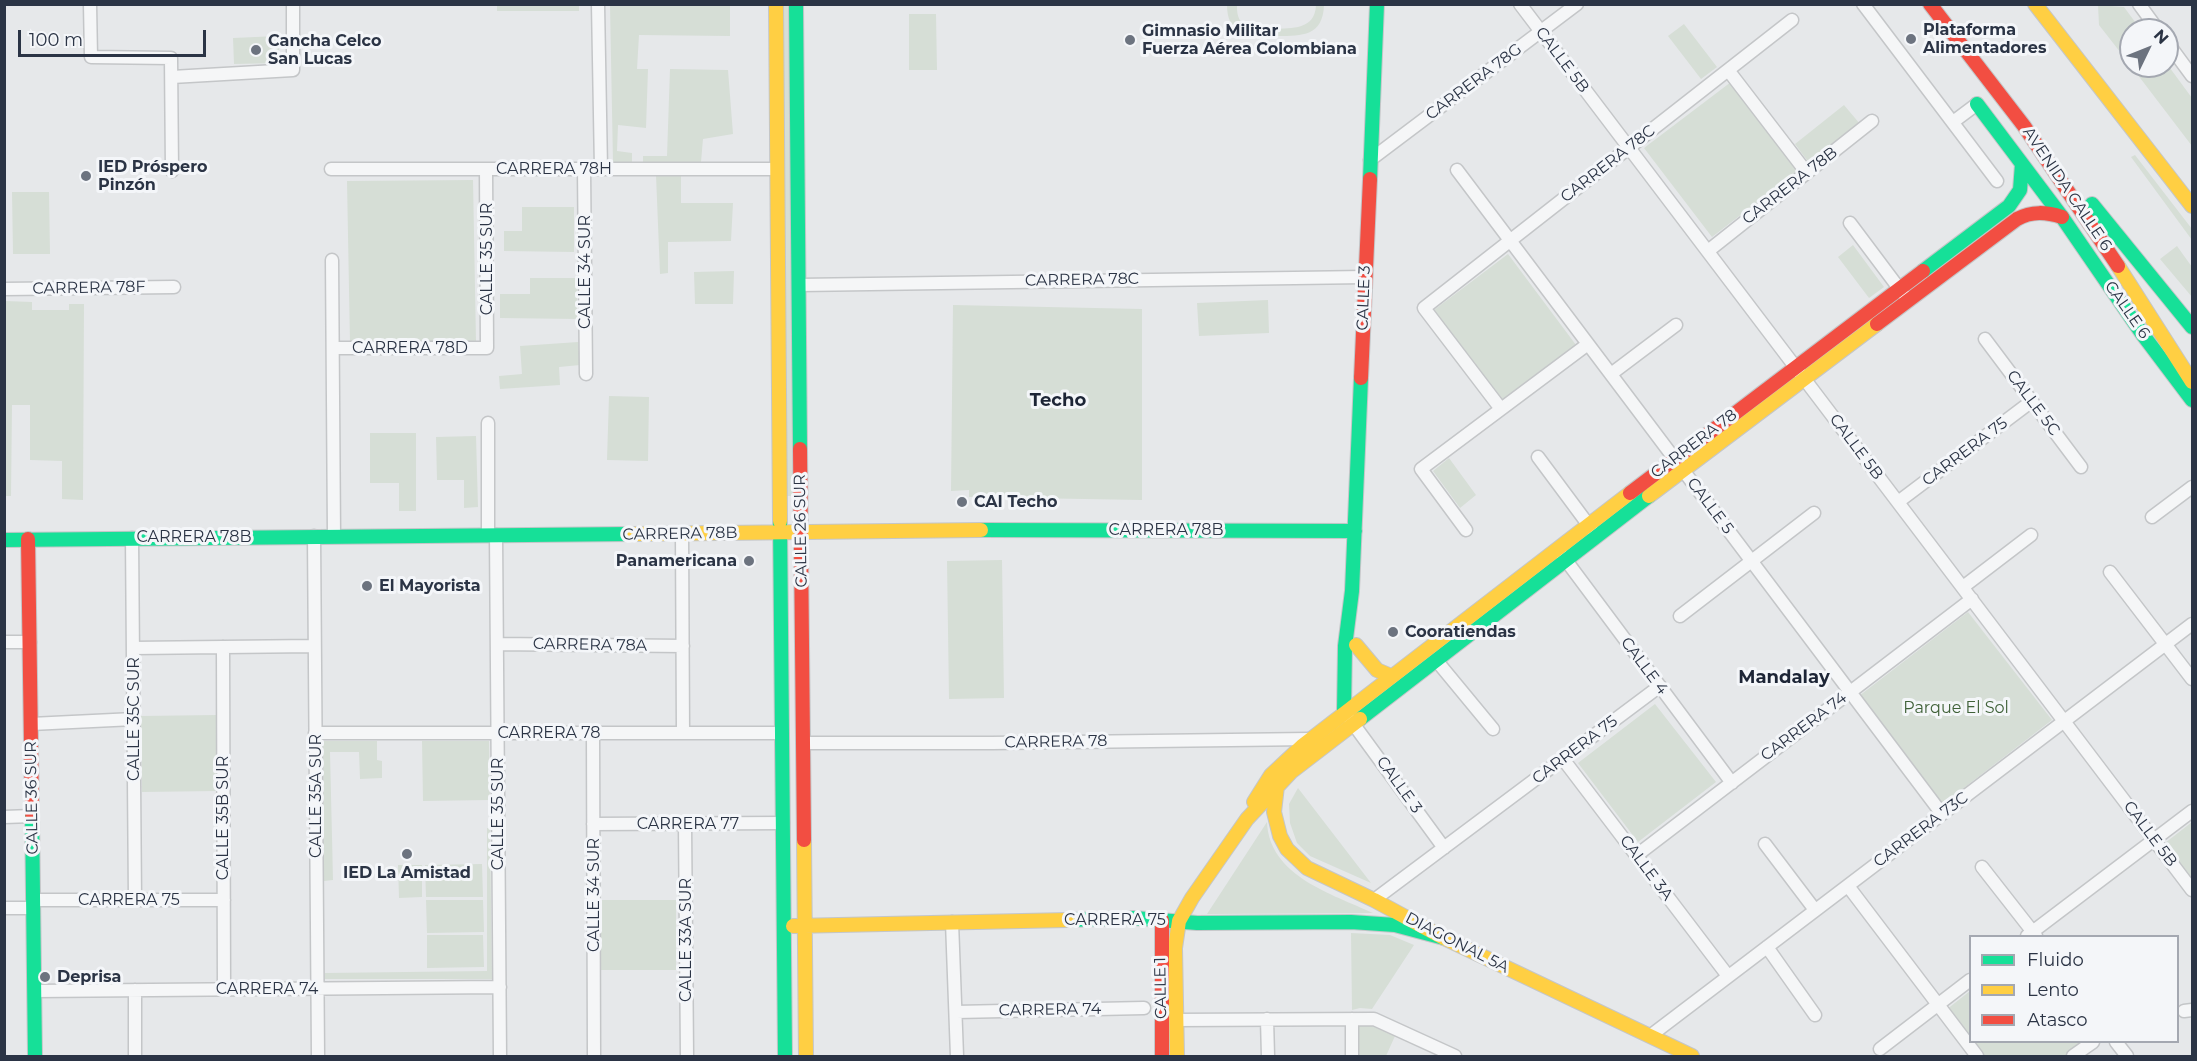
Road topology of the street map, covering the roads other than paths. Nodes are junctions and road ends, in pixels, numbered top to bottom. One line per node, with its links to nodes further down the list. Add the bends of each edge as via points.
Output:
1 (90, 4): 19 (street, via 91,57 171,58)
2 (293, 4): 19 (street, via 293,70)
3 (598, 4): 30 (street)
4 (776, 4): 31 (main road, CALLE 26 SUR)
5 (796, 4): 43 (main road, CALLE 26 SUR)
6 (1377, 4): 25 (main road, CALLE 3)
7 (1520, 4): 15 (street, CALLE 5B)
8 (1577, 4): 15 (street, CARRERA 78G)
9 (1863, 4): 22 (street)
10 (1930, 4): 23 (main road, AVENIDA CALLE 6)
11 (2035, 4): 36 (main road)
12 (2139, 4): 13 (street)
13 (2149, 18)
14 (1792, 20): 17 (street, CARRERA 78C)
15 (1541, 32): 24 (street, CALLE 5B); 25 (street, CARRERA 78G)
16 (2179, 58): 18 (street)
17 (1728, 70): 24 (street, CARRERA 78C); 34 (street)
18 (2193, 76)
19 (172, 77): 33 (street)
20 (1977, 104): 22 (street); 26 (main road, CALLE 6)
21 (1872, 121): 34 (street, CARRERA 78B)
22 (1953, 122): 35 (street)
23 (2024, 126): 49 (main road); 58 (main road, AVENIDA CALLE 6)
24 (1629, 148): 39 (street, CARRERA 78C); 40 (street, CALLE 5B)
25 (1370, 160): 42 (main road, CALLE 3)
26 (2022, 164): 37 (main road, CALLE 6); 46 (main road, CARRERA 78, via 2020,190 2009,206)
27 (331, 169): 28 (street, CARRERA 78H)
28 (486, 169): 29 (street, CARRERA 78H); 53 (street, CALLE 35 SUR)
29 (584, 169): 30 (street, CARRERA 78H); 55 (street, CALLE 34 SUR)
30 (601, 169): 31 (street, CARRERA 78H)
31 (777, 169): 73 (main road, CALLE 26 SUR)
32 (1457, 170): 39 (street, CALLE 5)
33 (172, 171)
34 (1807, 173): 40 (street, CARRERA 78B)
35 (1997, 181)
36 (2193, 206)
37 (2062, 217): 47 (main road, CARRERA 78, via 2045,212 2024,215); 59 (main road, CALLE 6)
38 (1850, 223): 46 (street)
39 (1511, 240): 51 (street, CALLE 5); 61 (street, CARRERA 78C, via 1424,308)
40 (1708, 251): 54 (street, CALLE 5B)
41 (332, 260): 52 (street)
42 (1365, 277): 43 (street, CARRERA 78C); 72 (main road, CALLE 3)
43 (799, 285): 74 (main road, CALLE 26 SUR)
44 (174, 287): 45 (street, CARRERA 78F)
45 (4, 289)
46 (1899, 289): 47 (street); 54 (main road, CARRERA 78)
47 (1908, 301): 57 (main road, CARRERA 78)
48 (1676, 325): 56 (street)
49 (2193, 327)
50 (1985, 339): 60 (street, CALLE 5C)
51 (1588, 344): 56 (street, CALLE 5); 61 (street)
52 (333, 348): 53 (street, CARRERA 78D); 79 (street)
53 (487, 348)
54 (1796, 367): 57 (street, CALLE 5B); 64 (main road, CARRERA 78)
55 (586, 374)
56 (1611, 374): 64 (street, CALLE 5)
57 (1804, 379): 64 (main road, CARRERA 78); 67 (street, CALLE 5B)
58 (2193, 382)
59 (2193, 400)
60 (2032, 401): 65 (street, CALLE 5C); 67 (street, CARRERA 75)
61 (1501, 409): 71 (street, via 1421,469)
62 (488, 423): 76 (street, CALLE 35 SUR)
63 (1538, 458): 70 (street)
64 (1679, 464): 70 (main road, CARRERA 78); 80 (main road, CARRERA 78); 86 (street, CALLE 5)
65 (2081, 467)
66 (2193, 487): 69 (street)
67 (1898, 502): 88 (street, CALLE 5B)
68 (1814, 513): 86 (street)
69 (2152, 517)
70 (1588, 524): 80 (street); 84 (main road, CARRERA 78)
71 (1466, 530)
72 (1355, 531): 74 (main road, CARRERA 78B); 89 (main road, CALLE 3)
73 (780, 532): 74 (main road, CARRERA 78B); 75 (main road, CARRERA 78B); 116 (main road, CALLE 26 SUR)
74 (801, 532): 118 (main road, CALLE 26 SUR)
75 (682, 534): 76 (main road, CARRERA 78B); 99 (street)
76 (492, 535): 79 (main road, CARRERA 78B); 95 (street, CALLE 35 SUR)
77 (2031, 535): 88 (street)
78 (314, 536): 79 (main road, CARRERA 78B); 81 (main road, CARRERA 78B); 98 (street, CALLE 35A SUR)
79 (334, 536)
80 (1597, 536): 85 (main road, CARRERA 78)
81 (132, 538): 82 (main road, CARRERA 78B); 101 (street, CALLE 35C SUR)
82 (28, 539): 83 (main road, CARRERA 78B); 94 (main road, CALLE 36 SUR)
83 (4, 540)
84 (1557, 548): 85 (street, CALLE 4); 103 (main road, CARRERA 78)
85 (1566, 560): 102 (main road, CARRERA 78); 105 (street, CALLE 4)
86 (1752, 561): 91 (street); 106 (street, CALLE 5)
87 (2110, 572): 96 (street)
88 (1963, 587): 90 (street, CALLE 5B)
89 (1352, 591): 97 (main road, CALLE 3); 107 (main road, CALLE 3, via 1345,646)
90 (1972, 599): 106 (street, CARRERA 74); 109 (street, CALLE 5B)
91 (1680, 616)
92 (2193, 624): 96 (street, CARRERA 73C)
93 (4, 642): 94 (street)
94 (30, 642): 110 (main road, CALLE 36 SUR)
95 (497, 644): 99 (street, CARRERA 78A); 113 (street, CALLE 35 SUR)
96 (2166, 644): 104 (street); 109 (street, CARRERA 73C)
97 (1356, 645): 103 (main road, via 1377,670); 107 (main road, CALLE 3)
98 (314, 646): 100 (street); 112 (street, CALLE 35A SUR)
99 (683, 646): 115 (street)
100 (223, 647): 101 (street); 138 (street, CALLE 35B SUR)
101 (133, 648): 108 (street, CALLE 35C SUR)
102 (1436, 660): 107 (main road, CARRERA 78); 111 (street)
103 (1391, 676): 107 (main road, CARRERA 78)
104 (2193, 679)
105 (1660, 686): 119 (street, CARRERA 75); 120 (street, CALLE 4)
106 (1850, 692): 120 (street, CARRERA 74); 123 (street, CALLE 5)
107 (1350, 713): 117 (main road); 121 (main road); 132 (street, CALLE 3)
108 (134, 719): 110 (street); 137 (street, CALLE 35C SUR)
109 (2065, 721): 123 (street, CARRERA 73C); 130 (street, CALLE 5B)
110 (31, 724): 125 (main road, CALLE 36 SUR)
111 (1493, 729)
112 (315, 733): 113 (street, CARRERA 78); 154 (street, CALLE 35A SUR)
113 (498, 733): 114 (street, CARRERA 78); 153 (street, CALLE 35 SUR)
114 (593, 733): 115 (street, CARRERA 78); 127 (street, CALLE 34 SUR)
115 (683, 733): 116 (street, CARRERA 78)
116 (782, 733): 129 (main road, CALLE 26 SUR)
117 (1310, 739): 118 (street, CARRERA 78); 126 (main road, via 1268,778)
118 (803, 743): 146 (main road, CALLE 26 SUR)
119 (1563, 759): 132 (street, CARRERA 75); 133 (street, CALLE 3A)
120 (1732, 783): 133 (street, CARRERA 74)
121 (1277, 786): 126 (main road); 139 (main road, DIAGONAL 5A, via 1274,812 1287,849 1307,868)
122 (2193, 811): 130 (street)
123 (1942, 814): 135 (street, CARRERA 73C)
124 (4, 816): 125 (street)
125 (32, 816): 140 (main road, CALLE 36 SUR)
126 (1247, 819): 144 (main road)
127 (593, 824): 128 (street, CARRERA 77); 173 (street, CALLE 34 SUR)
128 (685, 824): 129 (street, CARRERA 77); 174 (street, CALLE 33A SUR)
129 (783, 824): 147 (main road, CALLE 26 SUR)
130 (2155, 840): 136 (street, CALLE 5B); 148 (street)
131 (1765, 844): 142 (street)
132 (1444, 848): 139 (street, CARRERA 75)
133 (1636, 855): 151 (street, CALLE 3A)
134 (1982, 867): 148 (street)
135 (1848, 886): 142 (street, CARRERA 73C); 158 (street)
136 (2193, 890)
137 (135, 900): 138 (street, CARRERA 75); 140 (street, CARRERA 75)
138 (224, 900): 155 (street, CALLE 35B SUR)
139 (1374, 900): 149 (main road, DIAGONAL 5A)
140 (33, 904): 141 (street, CARRERA 75); 157 (main road, CALLE 36 SUR)
141 (4, 908)
142 (1815, 910): 150 (street, CARRERA 73C)
143 (1162, 920): 144 (main road, CARRERA 75); 145 (main road, CARRERA 75); 178 (main road, CALLE 1)
144 (1179, 921): 149 (main road, CARRERA 75, via 1383,923); 164 (main road, CALLE 1, via 1174,948)
145 (952, 922): 146 (main road, CARRERA 75); 160 (street)
146 (803, 925): 147 (main road, CARRERA 75); 176 (main road, CALLE 26 SUR)
147 (784, 926): 175 (main road, CALLE 26 SUR)
148 (2032, 935)
149 (1444, 938): 165 (main road, DIAGONAL 5A)
150 (1767, 947): 151 (street, CARRERA 73C); 161 (street)
151 (1728, 976): 165 (street, CARRERA 73C)
152 (1969, 982): 158 (street)
153 (500, 987): 154 (street, CARRERA 74); 172 (street, CALLE 35 SUR)
154 (317, 988): 155 (street, CARRERA 74); 171 (street, CALLE 35A SUR)
155 (224, 989): 156 (street, CARRERA 74)
156 (135, 990): 157 (street, CARRERA 74); 170 (street)
157 (35, 991): 169 (main road, CALLE 36 SUR)
158 (1938, 1005): 168 (street); 184 (street)
159 (1144, 1008): 160 (street, CARRERA 74)
160 (956, 1012): 177 (street)
161 (1815, 1015)
162 (1268, 1019): 163 (street); 164 (street); 180 (street)
163 (1352, 1019): 181 (street); 182 (street, via 1374,1019)
164 (1176, 1020): 179 (main road, CALLE 1)
165 (1650, 1036): 183 (main road, DIAGONAL 5A)
166 (2090, 1043): 185 (street)
167 (2117, 1043): 186 (street)
168 (1880, 1048)
169 (35, 1056)
170 (135, 1056)
171 (318, 1056)
172 (500, 1056)
173 (594, 1056)
174 (687, 1056)
175 (785, 1056)
176 (806, 1056)
177 (957, 1056)
178 (1162, 1056)
179 (1177, 1056)
180 (1268, 1056)
181 (1352, 1056)
182 (1455, 1056)
183 (1692, 1056)
184 (1977, 1056)
185 (2073, 1056)
186 (2127, 1056)

